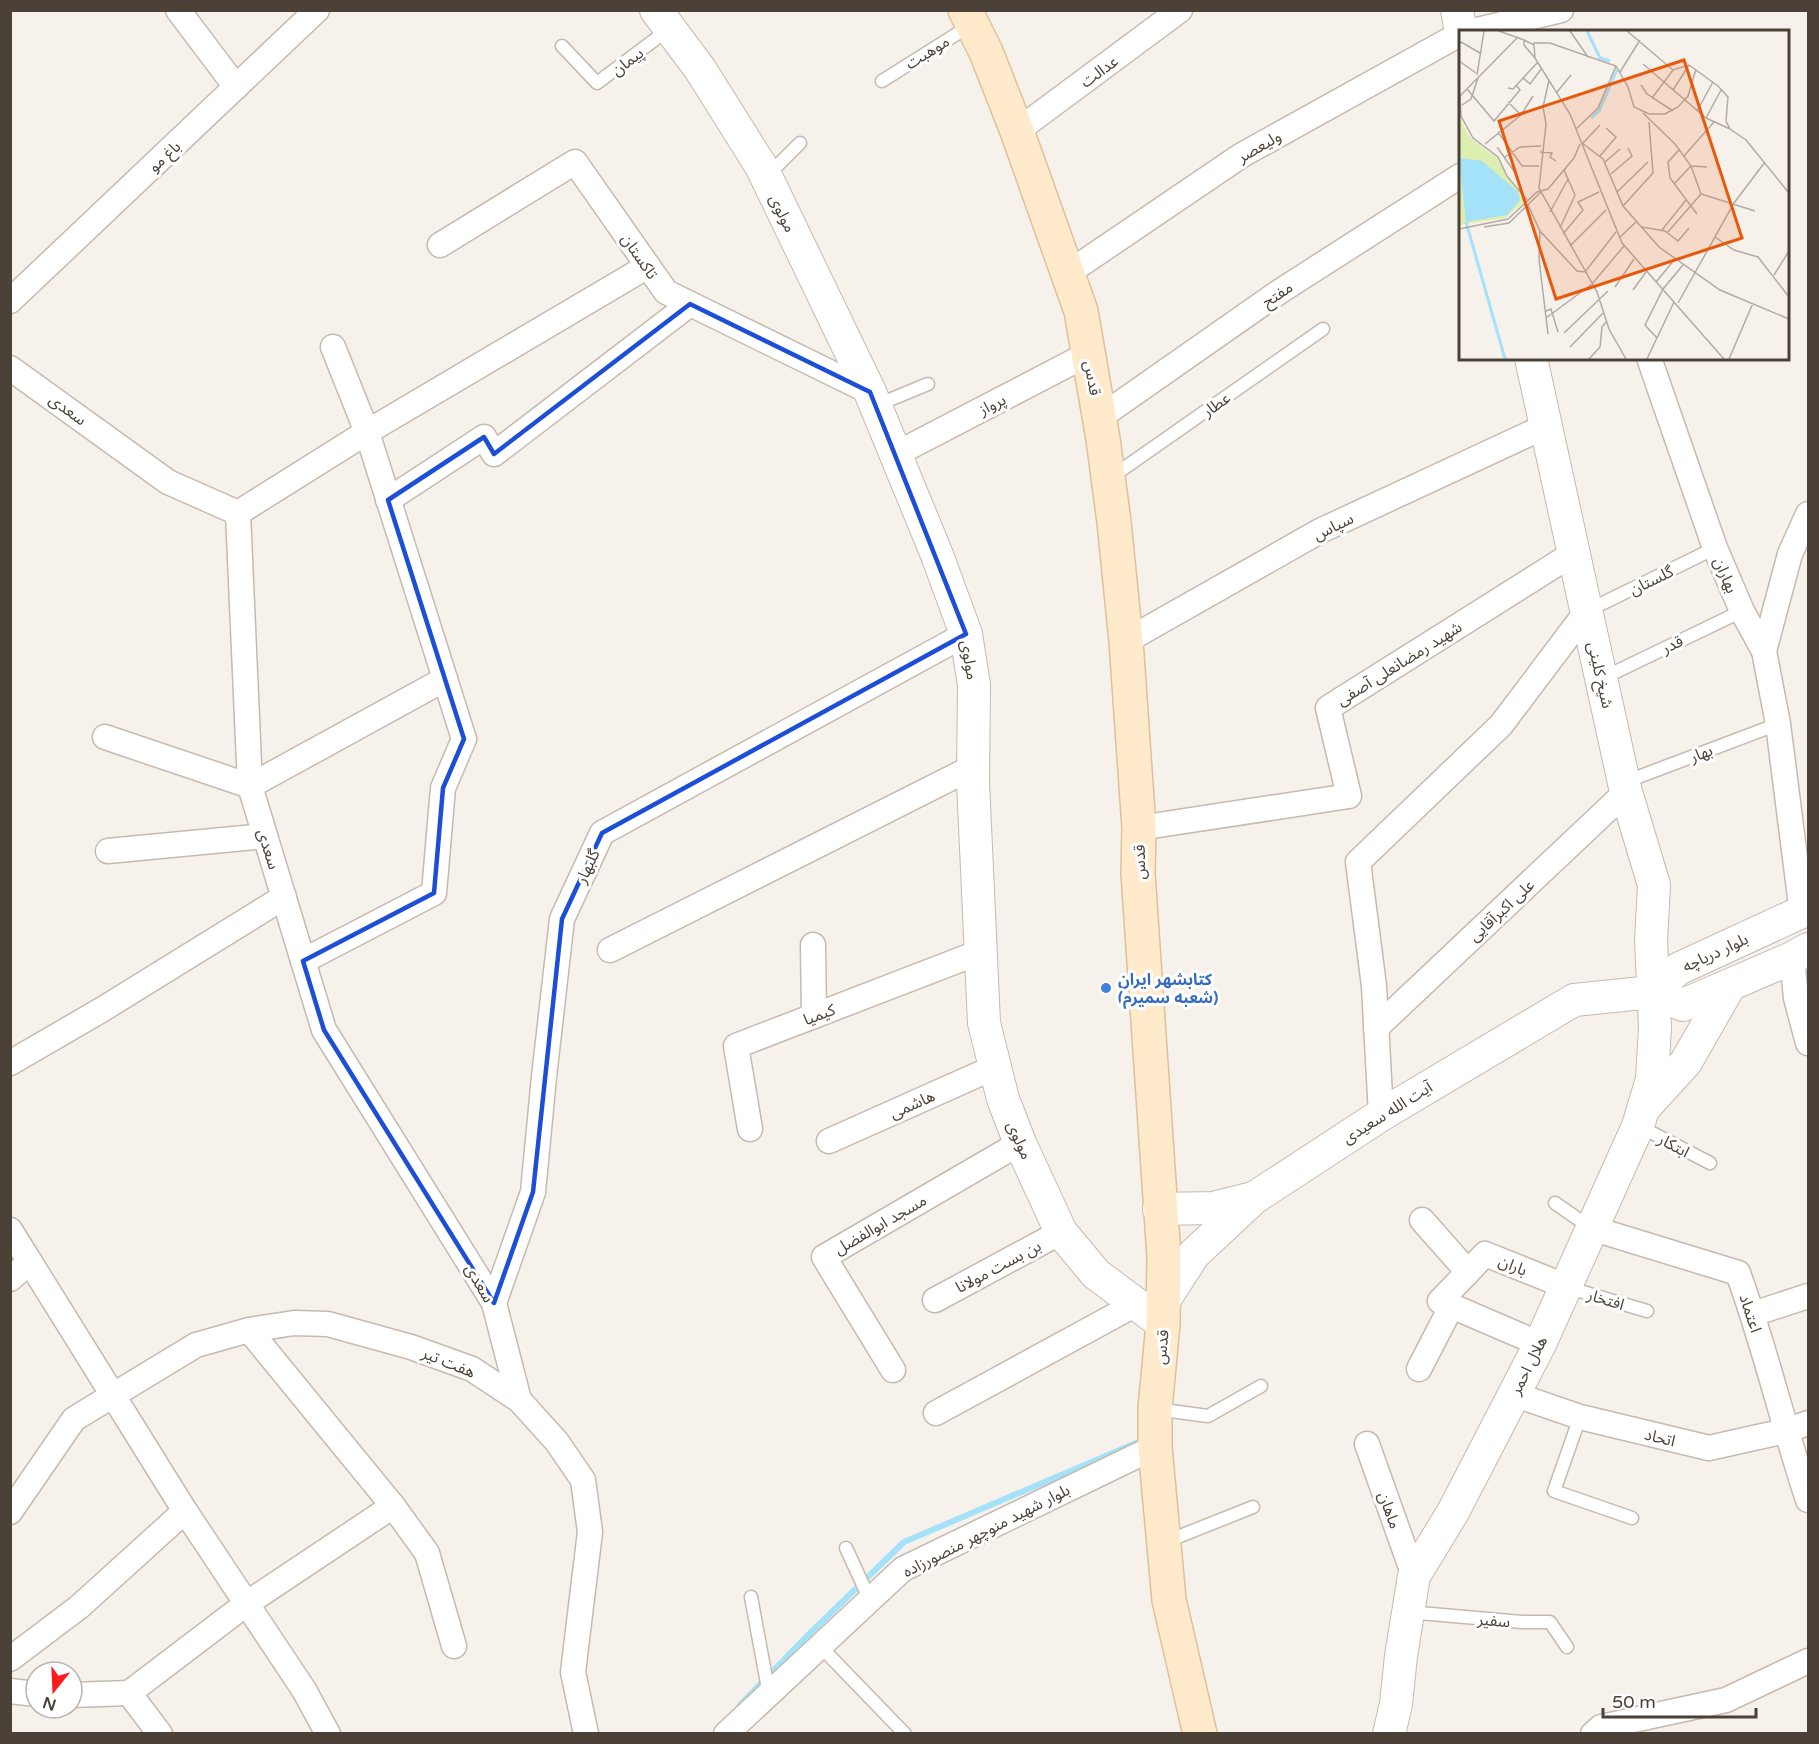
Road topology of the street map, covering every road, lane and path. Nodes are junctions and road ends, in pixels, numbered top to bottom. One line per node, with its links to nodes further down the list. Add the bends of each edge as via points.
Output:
1 (178, 10): 13 (street)
2 (317, 10): 13 (street, باغ مو)
3 (1180, 10): 14 (street, عدالت)
4 (1457, 10): 8 (street)
5 (1561, 10): 9 (street)
6 (660, 15): 11 (lane, پیمان, via 597,83); 16 (street, مولوی, via 700,69)
7 (968, 17): 12 (lane, موهبت); 14 (main road, قدس)
8 (1460, 30)
9 (1477, 30)
10 (1459, 34): 20 (street, ولیعصر, via 1242,155)
11 (562, 46)
12 (882, 81)
13 (236, 87): 21 (street, باغ مو)
14 (1017, 131): 20 (main road, قدس)
15 (800, 143): 16 (lane)
16 (766, 177): 30 (street, مولوی)
17 (1459, 177): 31 (street, مفتح, via 1279,292)
18 (440, 245): 19 (street, تاکستان, via 575,162)
19 (648, 266): 22 (street, تاکستان, via 666,292); 33 (street)
20 (1068, 273): 25 (main road, قدس, via 1081,311)
21 (10, 301)
22 (690, 304): 30 (street, تاکستان); 36 (street, via 494,454 483,437)
23 (1323, 329): 35 (lane, عطار)
24 (333, 347): 33 (street)
25 (1088, 354): 31 (main road, قدس); 34 (street, پرواز)
26 (1531, 360): 32 (street, شیخ کلینی)
27 (1650, 360): 39 (street, بهاران)
28 (10, 368): 37 (street, سعدی, via 168,482)
29 (928, 384): 30 (lane)
30 (873, 399): 34 (street, مولوی)
31 (1099, 418): 35 (main road, قدس)
32 (1546, 426): 40 (street, شیخ کلینی); 44 (street, سپاس, via 1320,531)
33 (367, 432): 36 (street); 37 (street)
34 (896, 454): 43 (street, مولوی)
35 (1108, 479): 44 (main road, قدس)
36 (388, 500): 47 (street)
37 (238, 513): 51 (street, سعدی)
38 (1809, 514): 45 (street, via 1790,554)
39 (1715, 548): 41 (lane, گلستان); 42 (street, بهاران)
40 (1575, 553): 41 (street, شیخ کلینی); 53 (street, شهید رمضانعلی آصفی, via 1328,708 1349,796)
41 (1587, 611): 46 (street, شیخ کلینی); 66 (street, via 1501,725 1358,862)
42 (1742, 611): 45 (street, بهاران); 46 (lane, قدر)
43 (966, 634): 50 (street, مولوی, via 974,685); 89 (street, گلبهار, via 602,833 562,919 533,1192)
44 (1126, 641): 53 (main road, قدس)
45 (1764, 651): 48 (street)
46 (1602, 678): 52 (street, شیخ کلینی)
47 (445, 679): 51 (street); 62 (street, via 464,739 443,788 434,893)
48 (1778, 724): 52 (lane, بهار); 57 (street)
49 (105, 737): 51 (street)
50 (973, 767): 59 (street); 60 (street, مولوی)
51 (250, 786): 54 (street, سعدی)
52 (1625, 787): 64 (street, شیخ کلینی, via 1654,885); 66 (street, علی اکبرآقایی)
53 (1139, 828): 78 (main road, قدس, via 1138,873)
54 (265, 836): 55 (street); 56 (street, سعدی)
55 (108, 852)
56 (284, 897): 62 (street, سعدی); 68 (street)
57 (1805, 911): 64 (street, بلوار دریاچه, via 1678,969)
58 (813, 945): 65 (street)
59 (610, 950)
60 (980, 952): 65 (street, کیمیا); 69 (street, مولوی, via 984,1023)
61 (1800, 954): 63 (street); 67 (street, via 1796,998)
62 (303, 961): 89 (street, سعدی, via 324,1030)
63 (1730, 985): 64 (street, via 1683,1005); 71 (street, via 1686,1062)
64 (1652, 992): 70 (street, آیت الله سعیدی, via 1574,1000); 71 (street, هلال احمر, via 1652,1079)
65 (814, 1016): 72 (street, کیمیا, via 736,1046)
66 (1376, 1028): 70 (street)
67 (1809, 1043)
68 (10, 1063)
69 (995, 1067): 73 (street, هاشمی); 74 (street, مولوی)
70 (1381, 1115): 76 (street, آیت الله سعیدی)
71 (1640, 1118): 75 (lane, ابتکار); 80 (street, هلال احمر)
72 (750, 1130)
73 (830, 1141)
74 (1020, 1143): 82 (street, مولوی); 97 (street, مسجد ابوالفضل, via 824,1257)
75 (1710, 1163)
76 (1254, 1198): 78 (street, via 1214,1208); 91 (street, آیت الله سعیدی, via 1194,1254)
77 (1556, 1203): 80 (lane)
78 (1159, 1209): 91 (main road, قدس, via 1164,1257)
79 (1422, 1220): 84 (street)
80 (1591, 1228): 86 (street, هلال احمر); 93 (street, اعتماد, via 1738,1273)
81 (10, 1230): 83 (street)
82 (1061, 1232): 88 (street, بن بست مولانا); 91 (street, مولوی, via 1096,1274)
83 (30, 1262): 85 (street); 100 (street)
84 (1468, 1272): 86 (street, باران, via 1485,1254); 90 (street, via 1440,1300)
85 (10, 1279)
86 (1565, 1287): 92 (lane, افتخار); 95 (street, هلال احمر)
87 (1809, 1296): 93 (street)
88 (935, 1300)
89 (494, 1303): 101 (street, سعدی)
90 (1452, 1305): 95 (street); 96 (street)
91 (1154, 1310): 102 (main road, قدس); 103 (street)
92 (1647, 1311)
93 (1753, 1314): 106 (street, اعتماد)
94 (249, 1329): 100 (street, هفت تیر, via 196,1345); 101 (street, هفت تیر, via 294,1323 328,1324 411,1347 472,1370); 110 (street)
95 (1540, 1344): 99 (street, هلال احمر)
96 (1419, 1369)
97 (893, 1370)
98 (1261, 1386): 102 (lane, via 1208,1416)
99 (1513, 1394): 104 (street, اتحاد); 117 (street, هلال احمر, via 1453,1512)
100 (112, 1396): 112 (street); 113 (street, هفت تیر, via 74,1419)
101 (519, 1400): 134 (street, هفت تیر, via 557,1442 583,1480 590,1532 573,1672)
102 (1155, 1409): 108 (main road, قدس)
103 (936, 1413)
104 (1580, 1417): 106 (street, اتحاد, via 1709,1449); 114 (lane, via 1554,1491)
105 (1809, 1423): 106 (street, اتحاد)
106 (1785, 1431): 109 (street, اعتماد)
107 (1367, 1444): 117 (street, ماهان)
108 (1155, 1447): 115 (main road, قدس); 118 (street, بلوار شهید منوچهر منصورزاده, via 903,1569)
109 (1809, 1500)
110 (393, 1506): 120 (street); 122 (street, via 427,1553)
111 (1253, 1507): 115 (lane)
112 (185, 1511): 120 (street); 125 (street, via 79,1607)
113 (10, 1512)
114 (1632, 1518)
115 (1163, 1542): 131 (main road, قدس, via 1169,1600)
116 (846, 1548): 118 (lane)
117 (1414, 1576): 121 (street, هلال احمر)
118 (868, 1595): 123 (street, بلوار شهید منوچهر منصورزاده)
119 (751, 1597): 127 (lane)
120 (246, 1604): 128 (street); 133 (street, via 304,1690)
121 (1408, 1612): 124 (lane, سفیر, via 1550,1622); 137 (street, هلال احمر)
122 (454, 1646)
123 (820, 1646): 127 (street, بلوار شهید منوچهر منصورزاده); 136 (lane)
124 (1568, 1647)
125 (10, 1659)
126 (1809, 1662): 130 (street, via 1726,1700)
127 (768, 1691): 135 (street, بلوار شهید منوچهر منصورزاده)
128 (129, 1693): 129 (street); 132 (street)
129 (84, 1695)
130 (1599, 1731)
131 (1198, 1733)
132 (160, 1734)
133 (328, 1734)
134 (586, 1734)
135 (726, 1734)
136 (905, 1734)
137 (1389, 1734)

